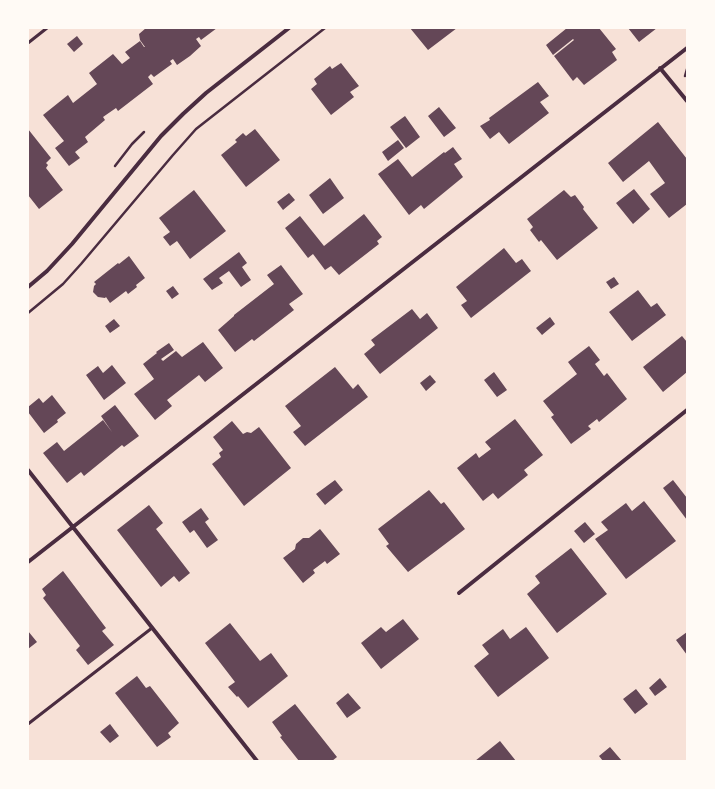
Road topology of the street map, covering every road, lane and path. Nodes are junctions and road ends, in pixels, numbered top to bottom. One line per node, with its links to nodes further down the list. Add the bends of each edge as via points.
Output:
1 (47, 28): 4 (lane)
2 (289, 28): 8 (street, via 182,114 72,244)
3 (325, 28): 9 (path, via 196,129 63,284)
4 (28, 43)
5 (687, 48): 6 (street)
6 (660, 68): 7 (street); 12 (street)
7 (687, 102)
8 (28, 287)
9 (28, 313)
10 (687, 410): 14 (street)
11 (28, 470): 12 (street)
12 (73, 527): 13 (street); 15 (street)
13 (28, 562)
14 (459, 593)
15 (152, 628): 16 (lane); 17 (street)
16 (28, 724)
17 (257, 761)

